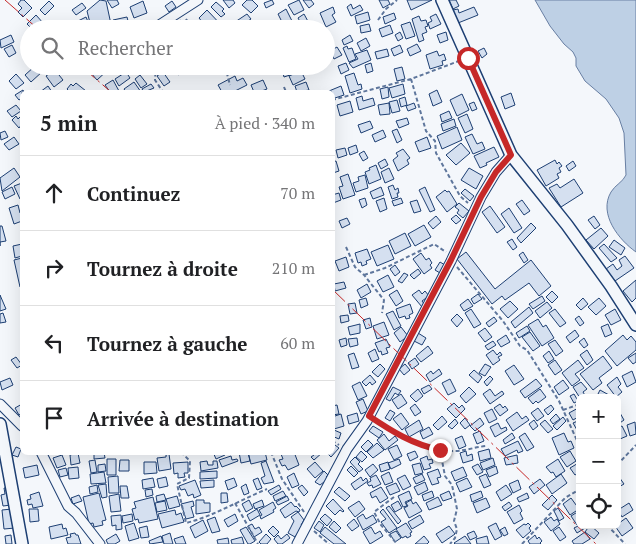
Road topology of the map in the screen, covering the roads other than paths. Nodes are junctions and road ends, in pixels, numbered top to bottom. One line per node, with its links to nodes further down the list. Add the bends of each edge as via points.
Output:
1 (198, 0): 3 (street)
2 (442, 0): 5 (street)
3 (188, 2): 4 (street)
4 (166, 20)
5 (511, 155): 6 (street, via 572,232); 13 (street, via 481,197 369,416 347,449)
6 (636, 326)
7 (0, 404): 9 (street)
8 (0, 424): 11 (street)
9 (20, 424)
10 (42, 455): 12 (street, via 68,506)
11 (22, 544)
12 (100, 544)
13 (296, 544)

